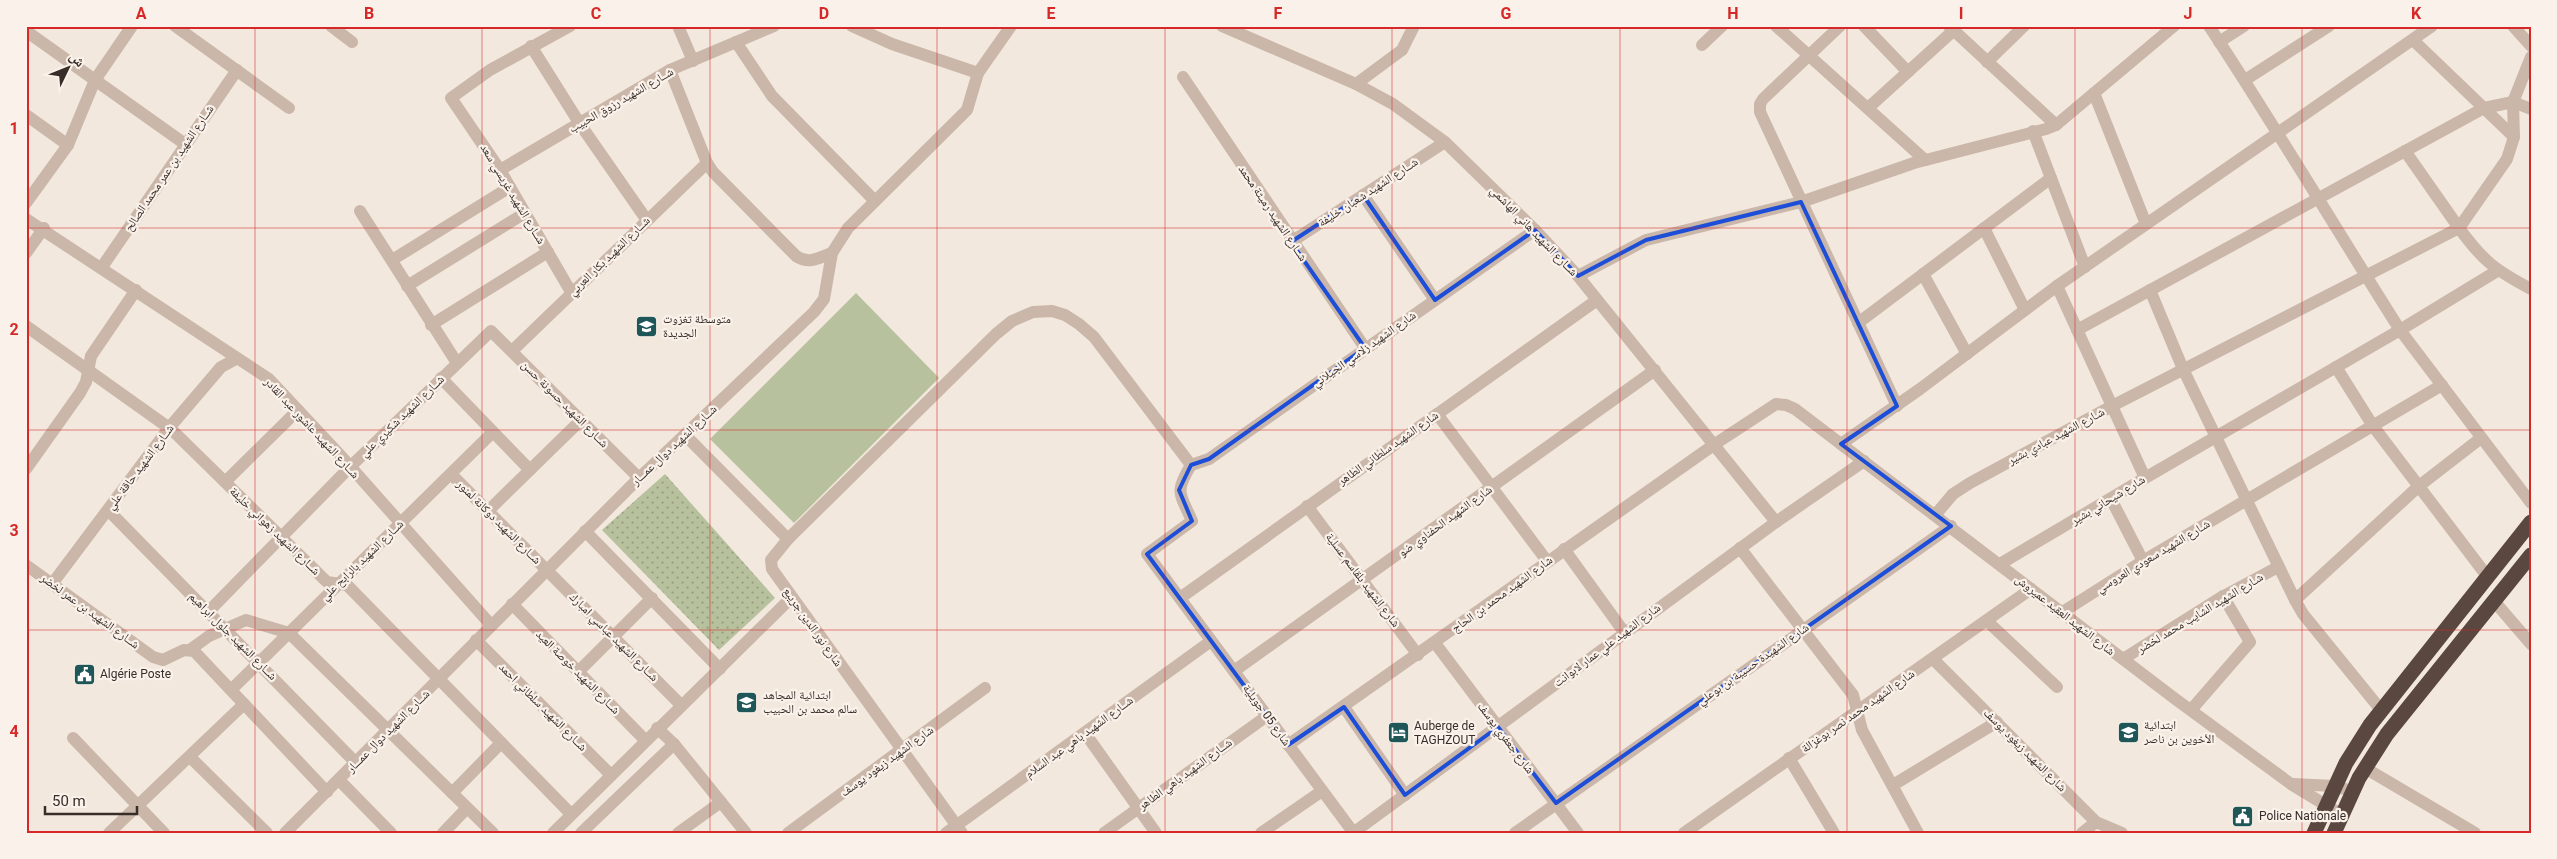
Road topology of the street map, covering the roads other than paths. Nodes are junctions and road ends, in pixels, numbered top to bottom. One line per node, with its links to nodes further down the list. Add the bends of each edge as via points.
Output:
1 (132, 26): 44 (street)
2 (175, 26): 39 (street)
3 (331, 26): 29 (street)
4 (570, 26): 33 (street)
5 (678, 26): 37 (street)
6 (774, 26): 30 (street, شــارع الشهيد رزوق الحبيب)
7 (852, 26): 27 (street)
8 (884, 26): 27 (street)
9 (1011, 26): 42 (street, شــارع الشهيد دوال عمـــار)
10 (1222, 26): 26 (street, شــارع الشهيد هاني الهاشمي)
11 (1254, 26): 26 (street)
12 (1414, 26): 46 (street, via 1402,50)
13 (1722, 26): 32 (street)
14 (1776, 26): 35 (street)
15 (1840, 26): 35 (street)
16 (1864, 26): 41 (street)
17 (2024, 26): 38 (street)
18 (2174, 26): 47 (street)
19 (2209, 26): 31 (street)
20 (2244, 26): 31 (street)
21 (2329, 26): 45 (street)
22 (2513, 26): 34 (street)
23 (1951, 28): 38 (street); 41 (street)
24 (2425, 28): 28 (street)
25 (26, 31): 44 (street)
26 (1244, 36): 46 (street, شــارع الشهيد هاني الهاشمي)
27 (877, 37): 42 (street)
28 (2413, 40): 51 (street); 57 (street)
29 (352, 42)
30 (736, 42): 37 (street, شــارع الشهيد رزوق الحبيب); 70 (street, via 772,96)
31 (2219, 42): 45 (street)
32 (1702, 45)
33 (531, 46): 54 (street); 65 (street, شــارع الشهيد غريسي سعد, via 452,98)
34 (2531, 46)
35 (1809, 55): 50 (street); 71 (street, via 1763,99 1759,108)
36 (2531, 57): 48 (street)
37 (693, 61): 40 (street, شــارع الشهيد رزوق الحبيب)
38 (1987, 62): 55 (street)
39 (237, 70): 49 (street); 60 (street, شــارع الشهيد بن عمر محمد الصالح)
40 (670, 70): 54 (street, شــارع الشهيد رزوق الحبيب); 64 (street)
41 (1908, 72): 50 (street)
42 (978, 73): 70 (street, شــارع الشهيد دوال عمـــار, via 967,110)
43 (1183, 77): 82 (street, شــارع الشهيد رميثة محمد)
44 (95, 80): 60 (street); 61 (street)
45 (2245, 80): 57 (street)
46 (1356, 84): 59 (street, شــارع الشهيد هاني الهاشمي, via 1393,104)
47 (2094, 93): 55 (street); 77 (street)
48 (2513, 102): 51 (street); 52 (street); 58 (street)
49 (289, 108)
50 (1868, 108): 63 (street)
51 (2484, 108): 58 (street); 62 (street)
52 (2531, 109)
53 (26, 115): 61 (street)
54 (580, 124): 65 (street, شــارع الشهيد رزوق الحبيب); 76 (street)
55 (2056, 125): 56 (street)
56 (2033, 131): 63 (street); 66 (street)
57 (2279, 132): 69 (street); 77 (street)
58 (2514, 137): 80 (street, via 2507,159)
59 (1445, 142): 68 (street, شــارع الشهيد شعبان خليفة); 81 (street, شــارع الشهيد هاني الهاشمي)
60 (185, 144): 87 (street, شــارع الشهيد بن عمر محمد الصالح)
61 (68, 145): 72 (street)
62 (2405, 151): 69 (street); 80 (street)
63 (1925, 160): 71 (street)
64 (707, 163): 76 (street, شــارع الشهيد بكار العربي); 85 (street, via 796,256 810,261)
65 (500, 170): 67 (street, شــارع الشهيد غريسي سعد)
66 (2051, 178): 79 (street); 88 (street)
67 (510, 187): 74 (street, شــارع الشهيد غريسي سعد); 86 (street)
68 (1363, 195): 82 (street, شــارع الشهيد شعبان خليفة); 99 (street)
69 (2318, 199): 91 (street); 97 (street)
70 (875, 201): 85 (street, شــارع الشهيد دوال عمـــار, via 848,228)
71 (1801, 202): 92 (street, via 1646,240); 102 (street)
72 (26, 203)
73 (360, 211): 86 (street)
74 (525, 213): 84 (street, شــارع الشهيد غريسي سعد); 93 (street)
75 (26, 219): 78 (street, شــارع الشهيد عاشور عبد القادر)
76 (646, 220): 98 (street, شــارع الشهيد بكار العربي)
77 (2146, 224): 88 (street)
78 (44, 228): 83 (street); 87 (street, شــارع الشهيد عاشور عبد القادر)
79 (1984, 228): 90 (street); 101 (street)
80 (2459, 228): 89 (street, via 2475,250); 91 (street, شـارع الشهيد عبادي بشير)
81 (1535, 230): 92 (street, شــارع الشهيد هاني الهاشمي); 99 (street, شارع الشهيد زلاسي الجيلاني)
82 (1292, 242): 108 (street, شــارع الشهيد رميثة محمد)
83 (26, 252)
84 (548, 252): 98 (street, شــارع الشهيد غريسي سعد); 103 (street)
85 (832, 253): 127 (street, شــارع الشهيد دوال عمـــار, via 824,300)
86 (392, 260): 93 (street)
87 (102, 267): 96 (street, شــارع الشهيد عاشور عبد القادر)
88 (2085, 267): 94 (street)
89 (2497, 271): 95 (street); 106 (street, شارع شيحاني بشير)
90 (1923, 274): 102 (street); 110 (street)
91 (2363, 275): 106 (street); 115 (street, شـارع الشهيد عبادي بشير)
92 (1578, 276): 100 (street, شــارع الشهيد هاني الهاشمي)
93 (407, 286): 103 (street)
94 (2057, 286): 101 (street); 105 (street)
95 (2531, 289)
96 (136, 290): 111 (street, شــارع الشهيد عاشور عبد القادر); 114 (street, via 91,356)
97 (2150, 290): 105 (street); 115 (street)
98 (571, 292): 109 (street, شــارع الشهيد بكار العربي)
99 (1435, 300): 108 (street, شارع الشهيد زلاسي الجيلاني)
100 (1597, 300): 116 (street, شــارع الشهيد هاني الهاشمي); 122 (street, شارع الشهيد سلطاني الطاهر)
101 (2025, 310): 110 (street)
102 (1858, 323): 119 (street)
103 (432, 325): 112 (street)
104 (26, 326): 114 (street, شــارع الشهيد زهواني خليفة)
105 (2077, 330): 120 (street)
106 (2400, 330): 113 (street, شارع شيحاني بشير); 118 (street)
107 (491, 331): 109 (street, شــارع الشهيد حسونة حسن); 112 (street, شــارع الشهيد شكيري علي)
108 (1365, 348): 134 (street, شارع الشهيد زلاسي الجيلاني, via 1208,459)
109 (512, 351): 123 (street, شــارع الشهيد حسونة حسن)
110 (1967, 354): 119 (street)
111 (236, 359): 121 (street, شــارع الشهيد عاشور عبد القادر, via 269,379); 125 (street, شــارع الشهيد حاقة علي, via 221,366)
112 (457, 364): 117 (street, شــارع الشهيد شكيري علي)
113 (2336, 367): 124 (street); 128 (street, شارع شيحاني بشير)
114 (87, 369): 125 (street, شــارع الشهيد زهواني خليفة); 132 (street, via 86,382 80,393)
115 (2183, 369): 120 (street, شـارع الشهيد عبادي بشير); 128 (street)
116 (1655, 370): 130 (street, شــارع الشهيد هاني الهاشمي); 142 (street, شارع الشهيد الحفناوي ضو)
117 (441, 378): 126 (street); 135 (street, شــارع الشهيد شكيري علي)
118 (2442, 385): 124 (street, شـارع الشهيد سعودي العروسي); 129 (street)
119 (1896, 406): 131 (street)
120 (2112, 406): 139 (street); 149 (street, شـارع الشهيد عبادي بشير, via 1970,483 1954,494)
121 (298, 410): 135 (street, شــارع الشهيد عاشور عبد القادر); 140 (street)
122 (1437, 414): 142 (street); 146 (street, شارع الشهيد سلطاني الطاهر)
123 (580, 421): 136 (street); 138 (street, شــارع الشهيد حسونة حسن)
124 (2373, 426): 141 (street); 144 (street, شـارع الشهيد سعودي العروسي)
125 (170, 428): 140 (street, شــارع الشهيد زهواني خليفة); 147 (street, شــارع الشهيد حاقة علي)
126 (493, 432): 136 (street); 137 (street, شــارع الشهيد بالرابح علي)
127 (685, 435): 138 (street, شــارع الشهيد دوال عمـــار); 156 (street)
128 (2216, 438): 139 (street, شارع شيحاني بشير); 144 (street)
129 (2482, 438): 141 (street); 145 (street)
130 (1715, 444): 131 (street, شارع الشهيد محمد بن الحاج, via 1776,404 1795,408); 150 (street, شــارع الشهيد هاني الهاشمي); 158 (street, شارع الشهيد محمد بن الحاج)
131 (1841, 444): 133 (street, شارع الشهيد العقيد عميروش)
132 (29, 461)
133 (1864, 461): 149 (street, شارع الشهيد العقيد عميروش); 150 (street, شارع الشهيد علي عمار لابوانت)
134 (1192, 466): 156 (street, via 1094,336 1065,315 1052,311 1033,312 1012,321 996,334); 174 (street, شارع 05 جويلية, via 1178,490 1192,521 1147,554)
135 (349, 468): 152 (street, شــارع الشهيد عاشور عبد القادر); 155 (street, شــارع الشهيد شكيري علي)
136 (530, 470): 148 (street)
137 (451, 474): 148 (street, شــارع الشهيد دوكانة لمنور); 152 (street, شــارع الشهيد بالرابح علي)
138 (639, 478): 154 (street, شــارع الشهيد دوال عمـــار)
139 (2145, 478): 143 (street, شارع شيحاني بشير)
140 (225, 482): 155 (street, شــارع الشهيد زهواني خليفة)
141 (2419, 486): 166 (street); 175 (street)
142 (1492, 488): 160 (street); 167 (street, شارع الشهيد الحفناوي ضو)
143 (2111, 499): 161 (street); 162 (street, شارع شيحاني بشير)
144 (2246, 502): 161 (street, شـارع الشهيد سعودي العروسي); 164 (street)
145 (2531, 503)
146 (1307, 506): 167 (street, شارع الشهيد بلقاسم عسلية); 174 (street, شارع الشهيد سلطاني الطاهر)
147 (108, 510): 168 (street, شــارع الشهيد حاقة علي); 178 (street, شــارع الشهيد جلول ابراهيم)
148 (488, 511): 165 (street, شــارع الشهيد دوكانة لمنور)
149 (1936, 514): 153 (street, شارع الشهيد العقيد عميروش)
150 (1776, 522): 157 (street, شارع الشهيد علي عمار لابوانت)
151 (2531, 522): 166 (highway)
152 (400, 524): 169 (street, شــارع الشهيد بالرابح علي); 181 (street, شــارع الشهيد عاشور عبد القادر)
153 (1951, 526): 162 (street, شارع الشهيد العقيد عميروش); 183 (street, شارع الشهيدة حسيبة بن بوعلي)
154 (585, 531): 165 (street, شــارع الشهيد دوال عمـــار); 172 (street)
155 (281, 537): 169 (street, شــارع الشهيد زهواني خليفة, via 327,582); 178 (street, شــارع الشهيد شكيري علي)
156 (788, 539): 173 (street, شارع نور الدين جريبع, via 771,560 771,566)
157 (1740, 548): 183 (street); 184 (street, شارع الشهيد علي عمار لابوانت)
158 (1564, 549): 160 (street, شارع الشهيد محمد بن الحاج); 184 (street)
159 (2531, 555): 176 (highway)
160 (1547, 561): 189 (street, شارع الشهيد محمد بن الحاج)
161 (2143, 561): 179 (street, شـارع الشهيد سعودي العروسي)
162 (2000, 564): 170 (street, شارع الشهيد العقيد عميروش)
163 (26, 565): 168 (street, شــارع الشهيد بن عمر لخضر)
164 (2278, 567): 171 (street, شـارع الشهيد الشايب محمد لخضر); 175 (street)
165 (547, 570): 177 (street, شــارع الشهيد دوال عمـــار); 186 (street, شــارع الشهيد عباسي امبارك)
166 (2487, 576): 208 (highway)
167 (1363, 579): 192 (street, شارع الشهيد بلقاسم عسلية); 197 (street, شارع الشهيد الحفناوي ضو)
168 (52, 584): 191 (street, شــارع الشهيد بن عمر لخضر, via 153,657 163,660)
169 (336, 585): 185 (street, شــارع الشهيد بالرابح علي); 199 (street, شــارع الشهيد زهواني خليفة, via 347,585)
170 (2031, 589): 179 (street, شارع الشهيد العقيد عميروش); 180 (street, شارع الشهيد محمد نصر بوغزالة)
171 (2223, 596): 194 (street, شـارع الشهيد الشايب محمد لخضر); 207 (street, via 2250,642)
172 (652, 598): 186 (street); 196 (street)
173 (791, 598): 196 (street); 220 (street, شارع نور الدين جريبع)
174 (1180, 598): 188 (street, شارع 05 جويلية)
175 (2295, 600): 208 (street)
176 (2494, 600): 190 (street); 224 (highway, via 2387,734)
177 (512, 604): 181 (street, شــارع الشهيد دوال عمـــار); 198 (street, شــارع الشهيد خوصة العيد)
178 (209, 611): 182 (street, شــارع الشهيد جلول ابراهيم)
179 (2061, 612): 194 (street, شارع الشهيد العقيد عميروش)
180 (1987, 621): 193 (street, شارع الشهيد محمد نصر بوغزالة); 200 (street)
181 (491, 625): 187 (street, شــارع الشهيد دوال عمـــار)
182 (226, 628): 185 (street, via 246,620); 191 (street); 195 (street, شــارع الشهيد جلول ابراهيم)
183 (1802, 630): 206 (street, via 1853,695); 236 (street, شارع الشهيدة حسيبة بن بوعلي)
184 (1624, 632): 211 (street, شارع الشهيد علي عمار لابوانت)
185 (289, 633): 195 (street, شــارع الشهيد بالرابح علي); 213 (street)
186 (614, 636): 198 (street); 204 (street, شــارع الشهيد عباسي امبارك)
187 (476, 640): 199 (street, شــارع الشهيد دوال عمـــار); 225 (street, شــارع الشهيد سلطاني احمد)
188 (1211, 641): 197 (street, شارع 05 جويلية); 214 (street, شــارع الشهيد باهي عبد السلام)
189 (1435, 642): 192 (street, شارع الشهيد محمد بن الحاج); 211 (street, شارع جعفري يوسف)
190 (2531, 644)
191 (190, 649): 202 (street)
192 (1418, 655): 205 (street, شارع الشهيد محمد بن الحاج)
193 (1933, 659): 206 (street, شارع الشهيد محمد نصر بوغزالة); 210 (street, شارع الشهيد زيغود يوسف)
194 (2123, 659): 207 (street, شارع الشهيد العقيد عميروش)
195 (259, 662): 202 (street, شــارع الشهيد بالرابح علي); 223 (street, شــارع الشهيد جلول ابراهيم)
196 (720, 668): 204 (street)
197 (1234, 671): 209 (street, شارع 05 جويلية)
198 (578, 672): 216 (street, شــارع الشهيد خوصة العيد)
199 (438, 679): 213 (street, شــارع الشهيد دوال عمـــار); 217 (street, شــارع الشهيد زهواني خليفة)
200 (2057, 687)
201 (985, 688): 220 (street, شارع الشهيد زيغود يوسف)
202 (232, 690): 203 (street)
203 (244, 704): 221 (street); 232 (street)
204 (681, 705): 212 (street)
205 (1344, 706): 219 (street, شارع الشهيد محمد بن الحاج); 234 (street)
206 (1858, 710): 222 (street, شارع الشهيد محمد نصر بوغزالة); 228 (street, via 1862,730)
207 (2191, 710): 227 (street, شارع الشهيد العقيد عميروش)
208 (2381, 710): 229 (highway)
209 (1266, 716): 219 (street, شارع 05 جويلية); 240 (street, شــارع الشهيد باهي الطاهر)
210 (1997, 722): 228 (street); 243 (street, شارع الشهيد زيغود يوسف)
211 (1498, 727): 234 (street, شارع الشهيد علي عمار لابوانت); 236 (street, شارع جعفري يوسف)
212 (657, 728): 216 (street); 218 (street)
213 (388, 731): 223 (street, شــارع الشهيد دوال عمـــار); 233 (street)
214 (1085, 733): 240 (street); 244 (street, شــارع الشهيد باهي عبد السلام)
215 (72, 738): 238 (street)
216 (645, 740): 225 (street)
217 (501, 743): 233 (street); 241 (street, شــارع الشهيد زهواني خليفة)
218 (674, 744): 235 (street); 253 (street)
219 (1288, 745): 230 (street, شارع 05 جويلية)
220 (901, 750): 244 (street, شارع نور الدين جريبع); 256 (street, شارع الشهيد زيغود يوسف)
221 (190, 757): 238 (street); 248 (street)
222 (1789, 758): 263 (street, شارع الشهيد محمد نصر بوغزالة); 264 (street)
223 (356, 763): 226 (street, شــارع الشهيد دوال عمـــار)
224 (2365, 768): 231 (highway); 270 (street)
225 (610, 774): 241 (street)
226 (339, 780): 232 (street, شــارع الشهيد دوال عمـــار); 249 (street)
227 (2291, 784): 229 (street); 237 (street, شارع الشهيد العقيد عميروش)
228 (1893, 785): 265 (street)
229 (2334, 786): 231 (street); 237 (highway)
230 (1322, 791): 259 (street); 260 (street, شارع 05 جويلية)
231 (2352, 791): 242 (highway)
232 (327, 792): 245 (street, شــارع الشهيد دوال عمـــار)
233 (452, 793): 239 (street)
234 (1405, 795): 260 (street, شارع الشهيد علي عمار لابوانت)
235 (721, 802): 254 (street); 255 (street)
236 (1556, 803): 261 (street, شارع الشهيدة حسيبة بن بوعلي); 262 (street, شارع جعفري يوسف)
237 (2326, 804): 242 (street, شارع الشهيد العقيد عميروش); 268 (highway)
238 (138, 806): 246 (street); 247 (street)
239 (467, 808): 250 (street); 251 (street)
240 (1138, 808): 257 (street, شــارع الشهيد باهي الطاهر); 258 (street)
241 (572, 814): 252 (street)
242 (2342, 815): 269 (highway)
243 (2096, 822): 266 (street); 267 (street, شارع الشهيد زيغود يوسف)
244 (955, 830)
245 (289, 832)
246 (109, 833)
247 (164, 833)
248 (267, 833)
249 (392, 833)
250 (443, 833)
251 (492, 833)
252 (553, 833)
253 (581, 833)
254 (678, 833)
255 (746, 833)
256 (788, 833)
257 (1104, 833)
258 (1156, 833)
259 (1261, 833)
260 (1353, 833)
261 (1514, 833)
262 (1578, 833)
263 (1684, 833)
264 (1834, 833)
265 (1918, 833)
266 (2082, 833)
267 (2122, 833)
268 (2314, 833)
269 (2334, 833)
270 (2475, 833)

